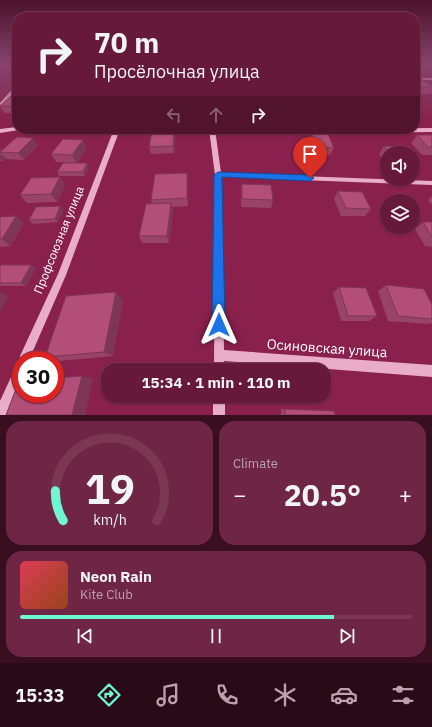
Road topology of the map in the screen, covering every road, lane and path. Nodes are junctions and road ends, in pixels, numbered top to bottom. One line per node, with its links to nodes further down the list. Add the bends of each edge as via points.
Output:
1 (12, 92): 2 (street)
2 (0, 106)
3 (12, 130): 6 (street)
4 (420, 130): 5 (street)
5 (432, 130)
6 (0, 131)
7 (115, 134): 11 (street, Профсоюзная улица, via 62,275)
8 (213, 134): 9 (street)
9 (218, 175): 10 (street); 12 (street)
10 (432, 183)
11 (28, 351)
12 (219, 355): 13 (street); 14 (street, Осиновская улица)
13 (219, 363)
14 (432, 371)
15 (12, 388): 17 (street)
16 (219, 403): 18 (street)
17 (0, 415)
18 (218, 415)

